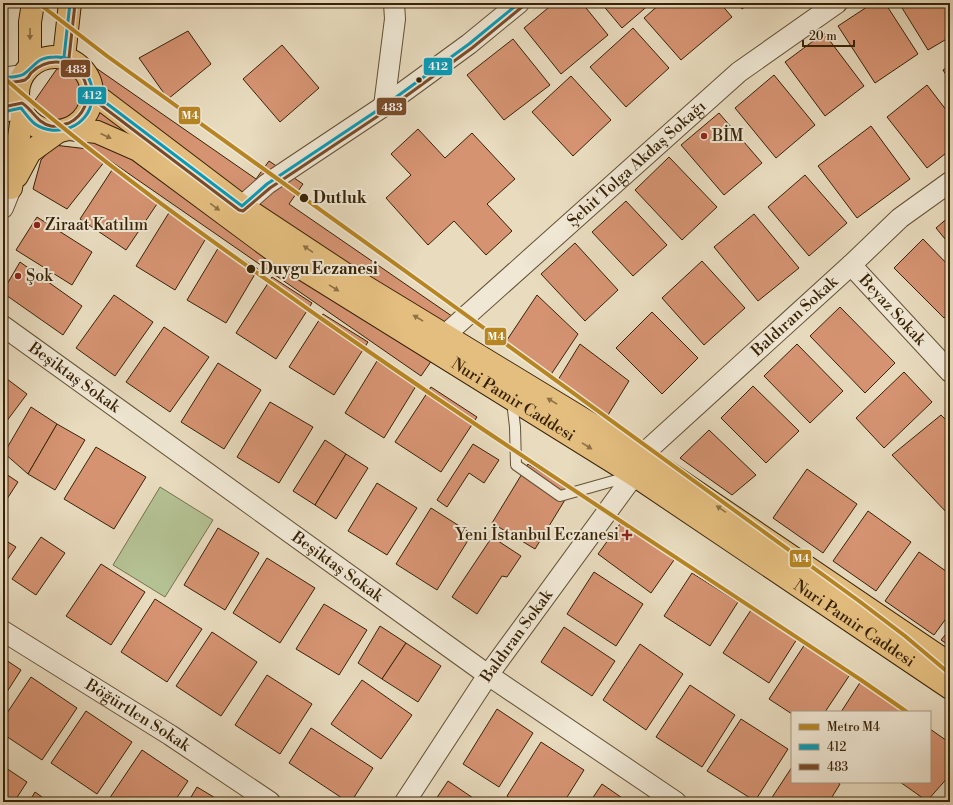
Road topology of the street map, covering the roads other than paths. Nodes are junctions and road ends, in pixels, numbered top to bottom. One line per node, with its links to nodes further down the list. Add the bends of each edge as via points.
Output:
1 (33, 3): 7 (main road, one-way to 7)
2 (70, 3): 6 (main road)
3 (394, 3): 9 (street, via 395,19)
4 (519, 3): 9 (street, via 469,44)
5 (837, 3): 18 (street, Şehit Tolga Akdaş Sokağı, via 739,72)
6 (64, 57): 7 (main road, via 40,59); 8 (main road, via 81,66 91,83)
7 (19, 73): 10 (main road)
8 (93, 93): 11 (main road, via 91,105 85,116 76,125); 14 (main road, Nuri Pamir Caddesi)
9 (384, 106): 14 (street, via 267,184)
10 (16, 111): 11 (main road, via 46,131); 13 (main road)
11 (64, 130): 13 (main road, via 30,152); 20 (main road, Nuri Pamir Caddesi, one-way to 20, via 97,132 138,150 277,253)
12 (950, 182): 16 (street, Baldıran Sokak, via 900,218)
13 (11, 188): 15 (street)
14 (242, 206): 18 (main road, Nuri Pamir Caddesi, one-way to 14, via 351,278)
15 (3, 208)
16 (851, 265): 19 (street, Beyaz Sokak); 21 (street, Baldıran Sokak)
17 (3, 326): 24 (street, Beşiktaş Sokak)
18 (445, 335): 21 (main road, Nuri Pamir Caddesi, one-way to 18)
19 (950, 372)
20 (511, 399): 21 (main road, Nuri Pamir Caddesi, one-way to 21); 21 (lane, via 516,427 516,465 560,496)
21 (638, 465): 23 (main road, Nuri Pamir Caddesi, one-way to 21); 24 (street, Baldıran Sokak); 25 (main road, Nuri Pamir Caddesi)
22 (3, 631): 26 (street, Böğürtlen Sokak, via 170,735)
23 (950, 664)
24 (488, 675): 27 (street, Baldıran Sokak); 28 (street, Beşiktaş Sokak)
25 (950, 688)
26 (270, 802)
27 (405, 802)
28 (676, 802)

